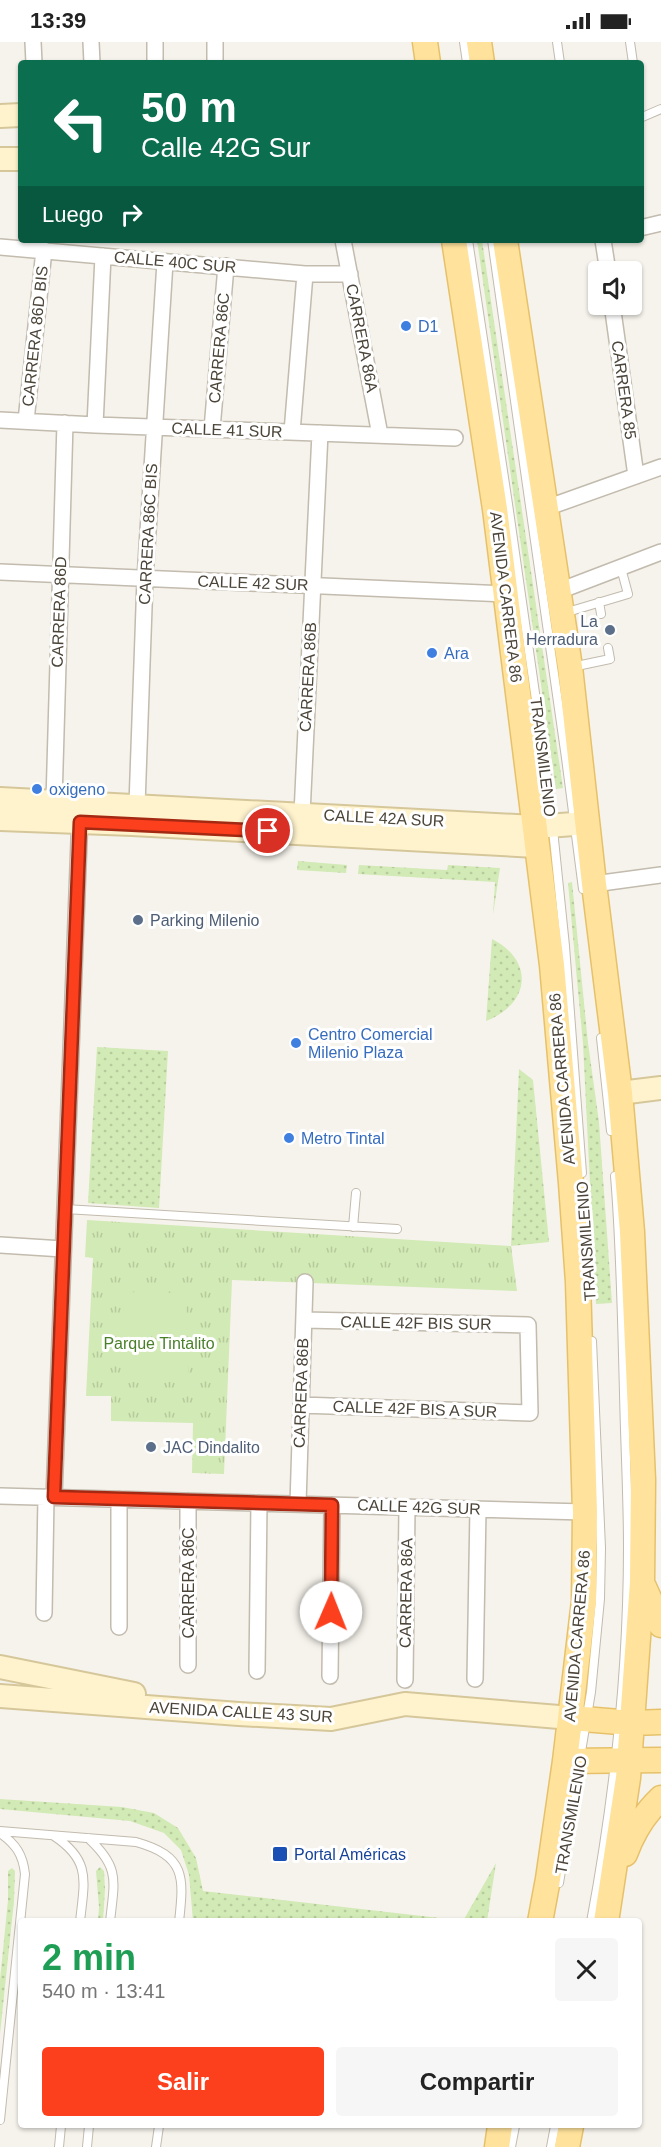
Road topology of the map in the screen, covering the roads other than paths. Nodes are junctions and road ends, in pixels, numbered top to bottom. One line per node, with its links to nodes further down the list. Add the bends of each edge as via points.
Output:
1 (33, 42): 10 (street)
2 (91, 42): 11 (street)
3 (155, 42): 12 (street)
4 (215, 42): 13 (street)
5 (425, 42): 14 (main road)
6 (464, 42): 15 (lane)
7 (479, 42): 16 (main road)
8 (557, 42): 17 (lane)
9 (630, 42): 18 (lane)
10 (34, 60)
11 (92, 60)
12 (155, 60)
13 (216, 60)
14 (428, 60)
15 (467, 60)
16 (482, 60)
17 (560, 60)
18 (633, 60)
19 (661, 109): 22 (lane)
20 (18, 115): 21 (street)
21 (0, 116)
22 (644, 116)
23 (0, 159): 24 (street)
24 (18, 159)
25 (661, 223): 26 (street)
26 (644, 227)
27 (344, 243): 40 (street, CARRERA 86A)
28 (454, 243): 61 (main road, AVENIDA CARRERA 86)
29 (468, 243): 73 (lane, TRANSMILENIO)
30 (492, 243): 73 (lane, TRANSMILENIO)
31 (505, 243): 54 (main road, AVENIDA CARRERA 86)
32 (603, 243): 36 (street)
33 (0, 247): 34 (street, CALLE 40C SUR)
34 (44, 250): 35 (street, CALLE 40C SUR); 43 (street, CARRERA 86D BIS)
35 (104, 256): 37 (street, CALLE 40C SUR); 45 (street)
36 (606, 261)
37 (165, 262): 38 (street, CALLE 40C SUR); 46 (street, CARRERA 86C BIS)
38 (226, 266): 39 (street, CALLE 40C SUR); 47 (street, CARRERA 86C)
39 (305, 273): 40 (street, CALLE 40C SUR); 48 (street)
40 (350, 274): 50 (street, CARRERA 86A)
41 (614, 315): 53 (street, CARRERA 85)
42 (0, 420): 43 (street, CALLE 41 SUR)
43 (26, 421): 44 (street, CALLE 41 SUR)
44 (65, 423): 45 (street, CALLE 41 SUR); 58 (street, CARRERA 86D)
45 (95, 425): 46 (street, CALLE 41 SUR)
46 (155, 427): 47 (street, CALLE 41 SUR); 59 (street, CARRERA 86C BIS)
47 (212, 429): 48 (street, CALLE 41 SUR)
48 (292, 432): 49 (street, CALLE 41 SUR)
49 (320, 433): 50 (street, CALLE 41 SUR); 60 (street, CARRERA 86B)
50 (380, 435): 51 (street, CALLE 41 SUR)
51 (455, 438)
52 (661, 467): 53 (street)
53 (636, 476): 54 (street)
54 (546, 508): 62 (main road, AVENIDA CARRERA 86)
55 (661, 552): 56 (street)
56 (621, 568): 62 (street); 63 (lane, via 628,594)
57 (0, 572): 58 (street, CALLE 42 SUR)
58 (61, 575): 59 (street, CALLE 42 SUR); 68 (street, CARRERA 86D)
59 (145, 579): 60 (street, CALLE 42 SUR); 69 (street, CARRERA 86C BIS)
60 (313, 586): 61 (street, CALLE 42 SUR); 71 (street, CARRERA 86B)
61 (506, 594): 73 (main road, AVENIDA CARRERA 86)
62 (560, 602): 63 (lane); 66 (main road, AVENIDA CARRERA 86)
63 (599, 602): 64 (lane)
64 (601, 614)
65 (608, 648): 66 (lane, via 610,659)
66 (570, 667): 73 (main road, AVENIDA CARRERA 86)
67 (0, 799): 68 (street, CALLE 42A SUR)
68 (54, 801): 70 (street, CALLE 42A SUR)
69 (137, 805): 70 (street, CALLE 42A SUR); 71 (street, CALLE 42A SUR)
70 (80, 812): 72 (street, CALLE 42A SUR); 73 (street, CALLE 42A SUR); 83 (street)
71 (302, 814): 73 (street, CALLE 42A SUR)
72 (0, 819)
73 (557, 829): 75 (main road, AVENIDA CARRERA 86); 81 (lane, TRANSMILENIO); 102 (main road, AVENIDA CARRERA 86, via 552,965 578,1282)
74 (661, 875): 75 (street)
75 (589, 891): 78 (main road, AVENIDA CARRERA 86)
76 (601, 1034): 79 (lane)
77 (661, 1088): 78 (street)
78 (620, 1093): 103 (main road, AVENIDA CARRERA 86, via 641,1417)
79 (612, 1136)
80 (615, 1168): 116 (lane, TRANSMILENIO, via 628,1548)
81 (582, 1177)
82 (356, 1192): 84 (lane)
83 (65, 1209): 84 (lane); 87 (street)
84 (353, 1227): 85 (lane)
85 (397, 1229)
86 (0, 1245): 87 (street)
87 (63, 1249): 94 (street)
88 (305, 1282): 89 (street, CARRERA 86B)
89 (304, 1320): 91 (street, CARRERA 86B); 92 (street, CALLE 42F BIS SUR, via 528,1325)
90 (591, 1327): 115 (lane, via 601,1579 597,1646)
91 (301, 1405): 92 (street, CALLE 42F BIS A SUR); 98 (street, CARRERA 86B)
92 (530, 1413)
93 (0, 1496): 94 (street, CALLE 42G SUR)
94 (50, 1497): 95 (street, CALLE 42G SUR); 104 (street)
95 (119, 1499): 96 (street, CALLE 42G SUR); 106 (street)
96 (188, 1501): 97 (street, CALLE 42G SUR); 107 (street, CARRERA 86C)
97 (259, 1503): 98 (street, CALLE 42G SUR); 109 (street)
98 (298, 1504): 99 (street, CALLE 42G SUR)
99 (332, 1505): 100 (street, CALLE 42G SUR); 110 (street)
100 (407, 1507): 101 (street, CALLE 42G SUR); 112 (street, CARRERA 86A)
101 (478, 1509): 102 (street, CALLE 42G SUR); 111 (street)
102 (585, 1512): 115 (main road, AVENIDA CARRERA 86)
103 (642, 1582): 105 (main road); 116 (main road, AVENIDA CARRERA 86)
104 (44, 1613)
105 (661, 1625)
106 (119, 1627)
107 (188, 1665)
108 (0, 1667): 114 (street)
109 (257, 1671)
110 (330, 1677)
111 (475, 1679)
112 (405, 1680)
113 (0, 1696): 114 (street, AVENIDA CALLE 43 SUR)
114 (239, 1714): 115 (street, AVENIDA CALLE 43 SUR, via 331,1719 405,1704)
115 (579, 1718): 116 (main road, AVENIDA CALLE 43 SUR); 120 (main road, AVENIDA CARRERA 86)
116 (626, 1722): 117 (main road, AVENIDA CALLE 43 SUR); 118 (main road, AVENIDA CARRERA 86)
117 (661, 1722)
118 (622, 1760): 119 (main road); 120 (main road); 126 (main road, AVENIDA CARRERA 86); 132 (lane, TRANSMILENIO)
119 (661, 1760)
120 (573, 1761): 125 (lane, TRANSMILENIO); 131 (main road, AVENIDA CARRERA 86)
121 (661, 1798): 126 (main road, via 636,1827)
122 (0, 1832): 123 (lane); 127 (lane, via 19,1850 24,1861)
123 (52, 1835): 124 (lane); 128 (lane, via 66,1844 82,1868)
124 (88, 1838): 129 (lane, via 112,1867); 130 (lane, via 136,1842 169,1857 180,1871 183,1887)
125 (558, 1890)
126 (608, 1910)
127 (21, 1918)
128 (80, 1918)
129 (110, 1918)
130 (179, 1918)
131 (541, 1918)
132 (592, 1918)
133 (18, 1943): 134 (lane)
134 (0, 2120)
135 (61, 2128): 142 (lane)
136 (89, 2128): 143 (lane)
137 (159, 2128): 144 (lane)
138 (500, 2128): 145 (main road)
139 (514, 2128): 146 (lane)
140 (555, 2128): 147 (lane)
141 (571, 2128): 148 (main road)
142 (59, 2147)
143 (87, 2147)
144 (156, 2147)
145 (496, 2147)
146 (511, 2147)
147 (551, 2147)
148 (567, 2147)

